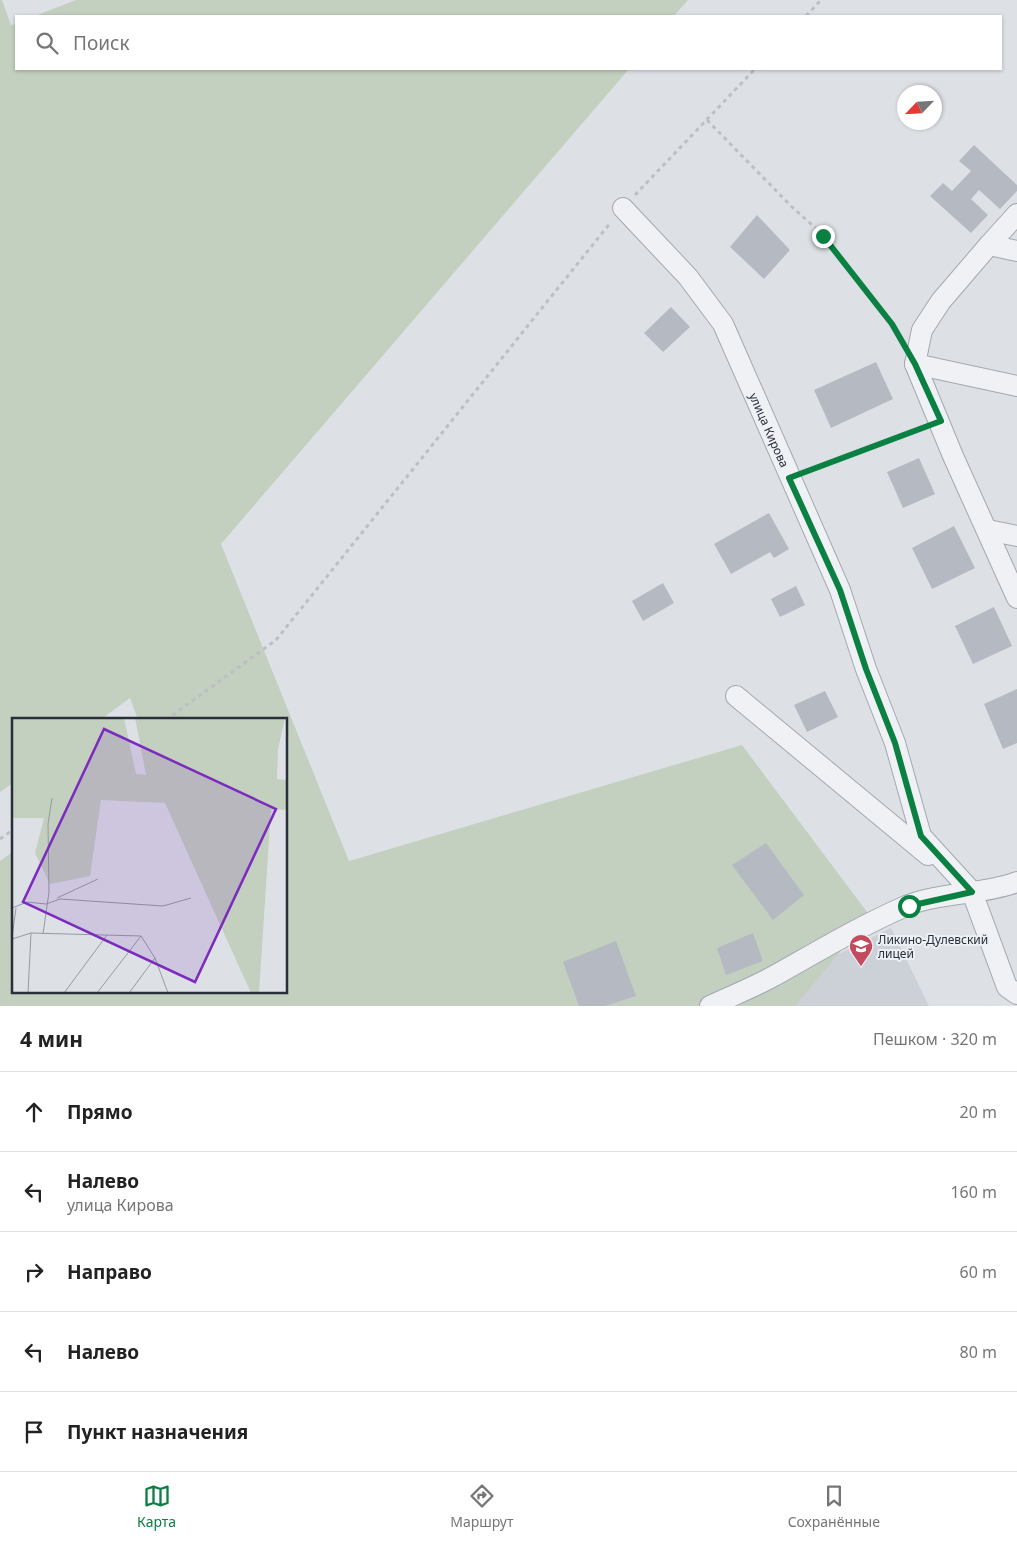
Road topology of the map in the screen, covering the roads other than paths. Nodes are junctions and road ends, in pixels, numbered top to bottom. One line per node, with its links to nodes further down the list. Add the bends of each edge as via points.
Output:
1 (623, 208): 12 (street, улица Кирова, via 688,277 723,324 840,590 895,743 921,836)
2 (1017, 214): 3 (street)
3 (989, 245): 4 (street); 5 (street, via 941,301 922,330)
4 (1017, 251)
5 (915, 364): 6 (street); 7 (street)
6 (1017, 386)
7 (988, 530): 8 (street); 9 (street)
8 (1017, 536)
9 (1017, 598)
10 (736, 696): 12 (street)
11 (1017, 882): 12 (street, via 996,890)
12 (972, 892): 13 (street, via 1008,987); 14 (street, via 909,906 840,936 771,977)
13 (1017, 994)
14 (710, 1006)

